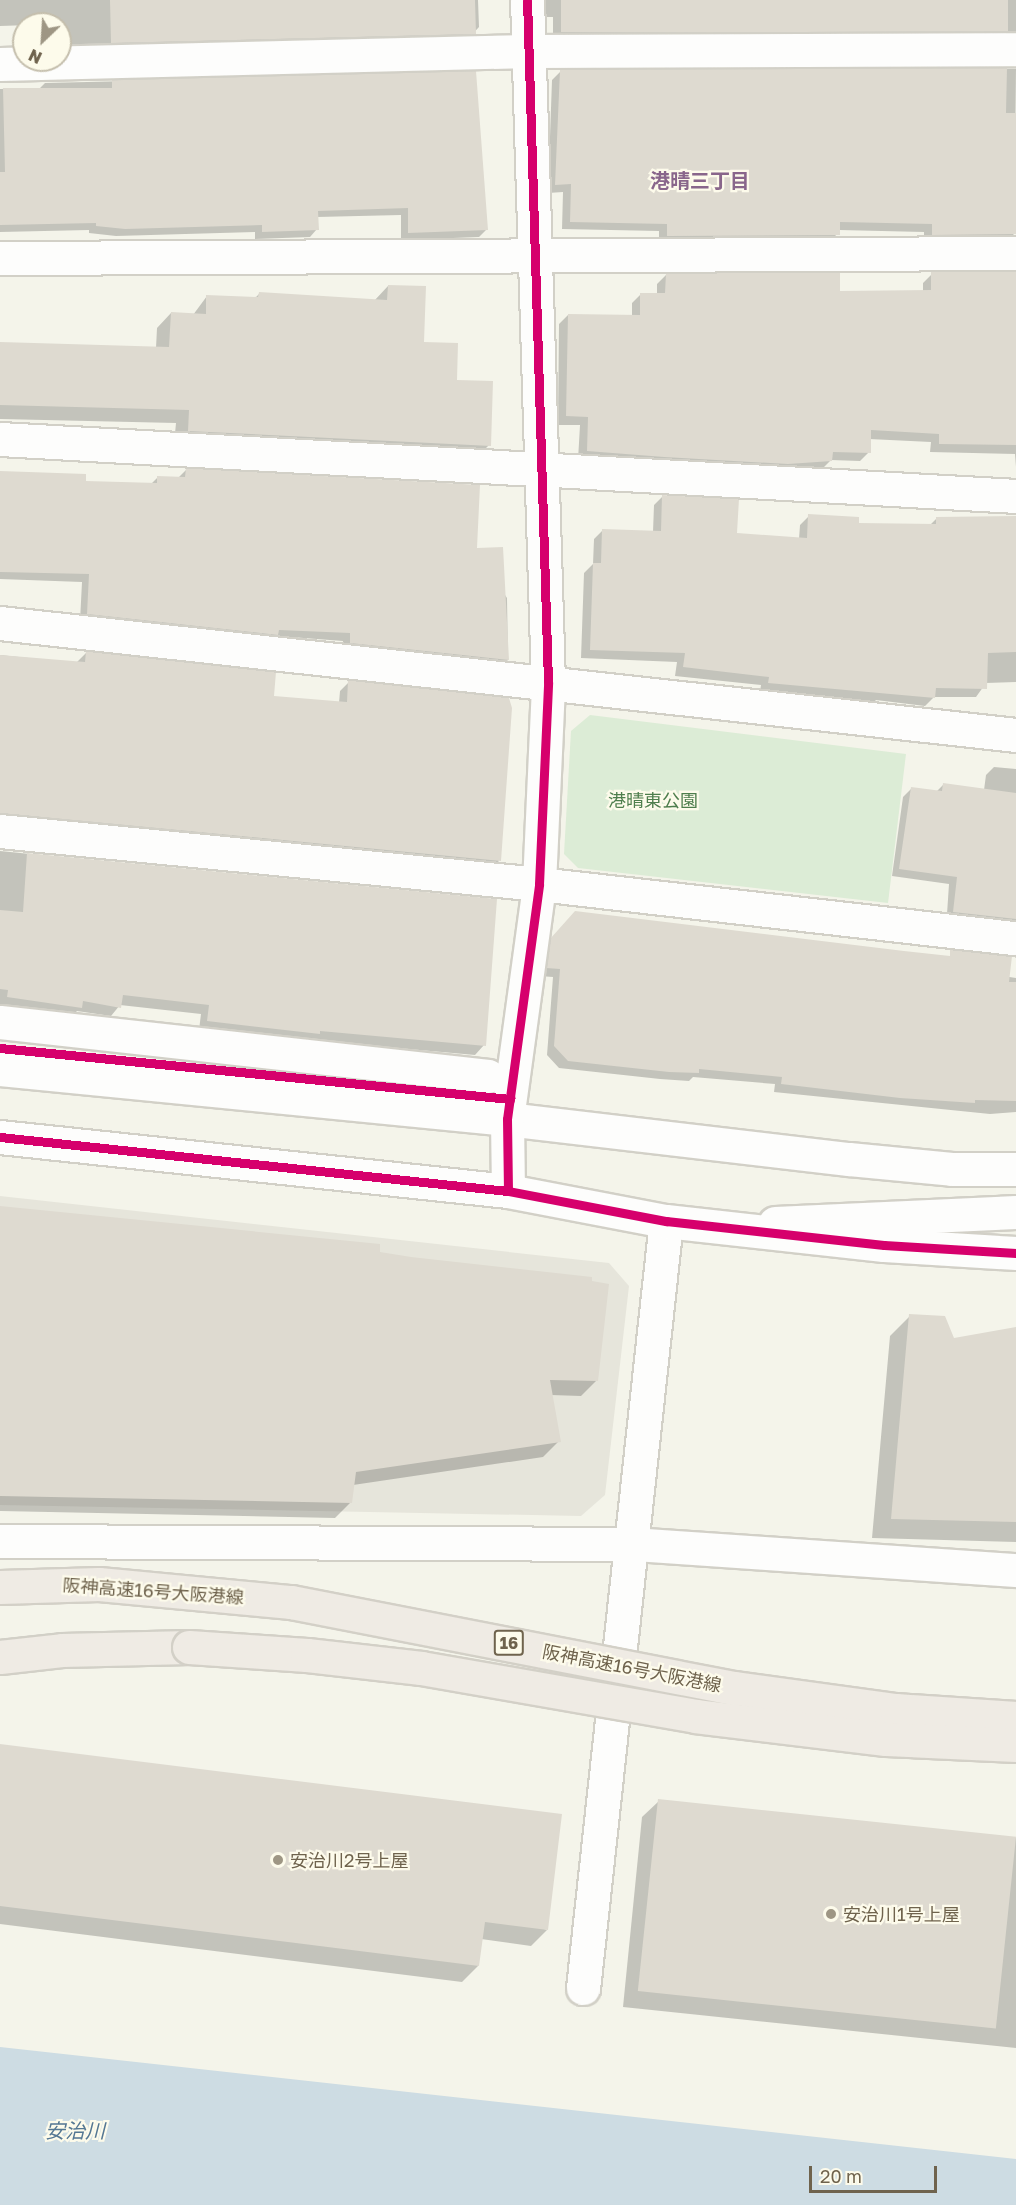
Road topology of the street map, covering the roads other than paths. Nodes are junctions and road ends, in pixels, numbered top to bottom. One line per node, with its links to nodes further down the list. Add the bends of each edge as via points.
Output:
1 (527, 0): 3 (street)
2 (1016, 49): 3 (street)
3 (529, 51): 4 (street); 6 (street)
4 (0, 64)
5 (1016, 253): 6 (street)
6 (538, 256): 7 (street); 9 (street)
7 (0, 258)
8 (0, 439): 9 (street)
9 (543, 471): 10 (street); 12 (street)
10 (1016, 496)
11 (0, 623): 12 (street)
12 (548, 682): 13 (street); 15 (street)
13 (1016, 735)
14 (0, 831): 15 (street)
15 (539, 884): 16 (street); 20 (street)
16 (1016, 938)
17 (0, 1022): 19 (street)
18 (0, 1069): 20 (street)
19 (488, 1076)
20 (507, 1119): 22 (street, via 849,1159 952,1169); 23 (street)
21 (0, 1137): 23 (street)
22 (1016, 1169)
23 (508, 1191): 25 (street)
24 (1016, 1212): 26 (street)
25 (666, 1221): 26 (street); 29 (street)
26 (717, 1226): 27 (street, via 884,1245)
27 (1016, 1253)
28 (0, 1541): 29 (street)
29 (633, 1544): 30 (street); 35 (street)
30 (1016, 1570)
31 (0, 1587): 33 (highway, 阪神高速16号大阪港線 / 16, bridge, via 99,1584 291,1602 735,1688 896,1710)
32 (0, 1657): 34 (highway, 阪神高速16号大阪港線 / 16, bridge, via 62,1650 189,1647 307,1655 421,1668 695,1716 886,1739)
33 (1016, 1718)
34 (1016, 1745)
35 (583, 1988)

